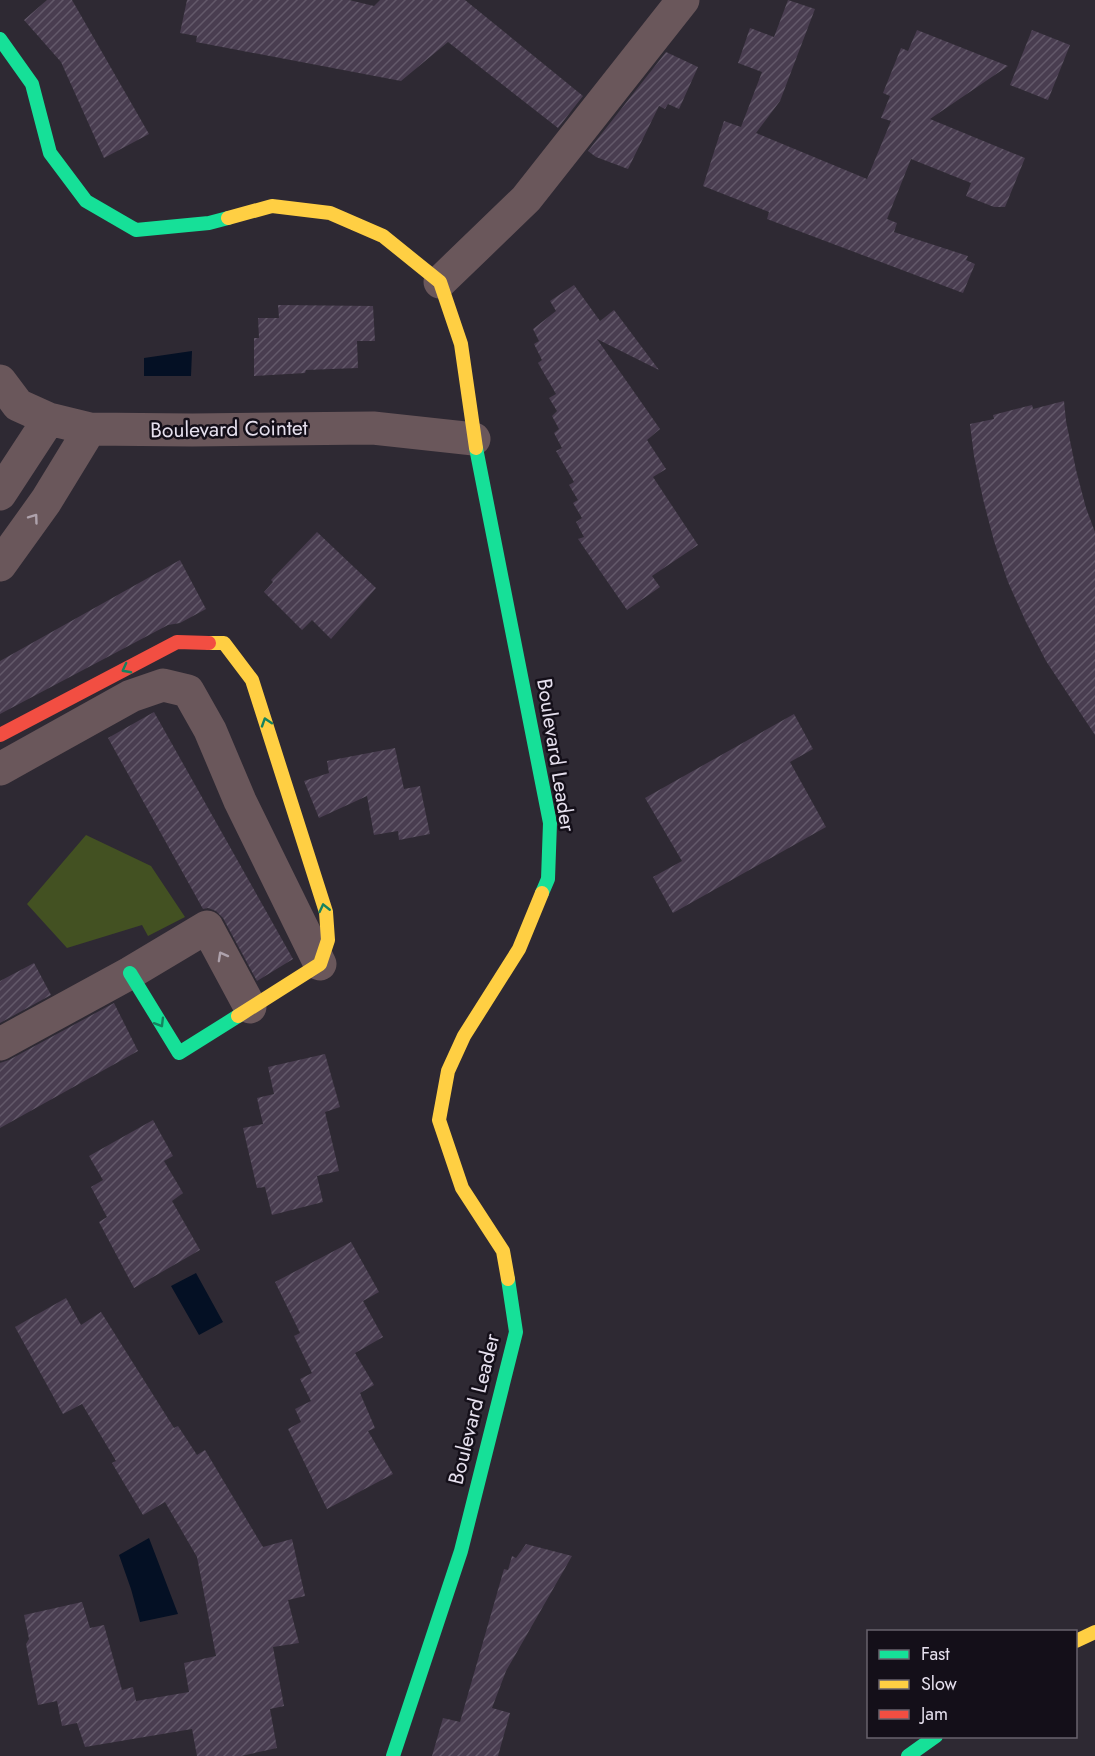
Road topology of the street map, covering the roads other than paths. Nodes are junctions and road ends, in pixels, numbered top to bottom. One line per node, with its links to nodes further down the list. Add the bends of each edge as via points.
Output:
1 (683, 0): 3 (street, via 526,199)
2 (0, 39): 3 (street, via 32,84 50,153 86,201 136,230 209,223 272,206 330,213 383,236)
3 (441, 282): 7 (street, Boulevard Leader, via 461,344)
4 (0, 381): 5 (street, Boulevard Cointet, via 18,405)
5 (49, 419): 6 (street, Boulevard Cointet); 8 (street)
6 (90, 429): 7 (street, Boulevard Cointet, via 374,428); 9 (street, one-way to 6, via 46,501)
7 (474, 439): 19 (street, Boulevard Leader, via 550,823 548,879 519,949 464,1036 448,1071 439,1120 462,1188 503,1251 516,1332 461,1551)
8 (0, 494)
9 (0, 565)
10 (0, 735): 12 (street, one-way to 10, via 328,940 326,912 252,680 224,643 177,642)
11 (0, 769): 12 (street, via 131,696 163,685 188,691)
12 (320, 964): 14 (street)
13 (130, 972): 14 (street, one-way to 14, via 179,1053); 14 (street, one-way to 13, via 207,927); 15 (street)
14 (250, 1007)
15 (0, 1044)
16 (1095, 1632): 17 (street)
17 (1077, 1640)
18 (935, 1738): 20 (street)
19 (393, 1756)
20 (908, 1756)

